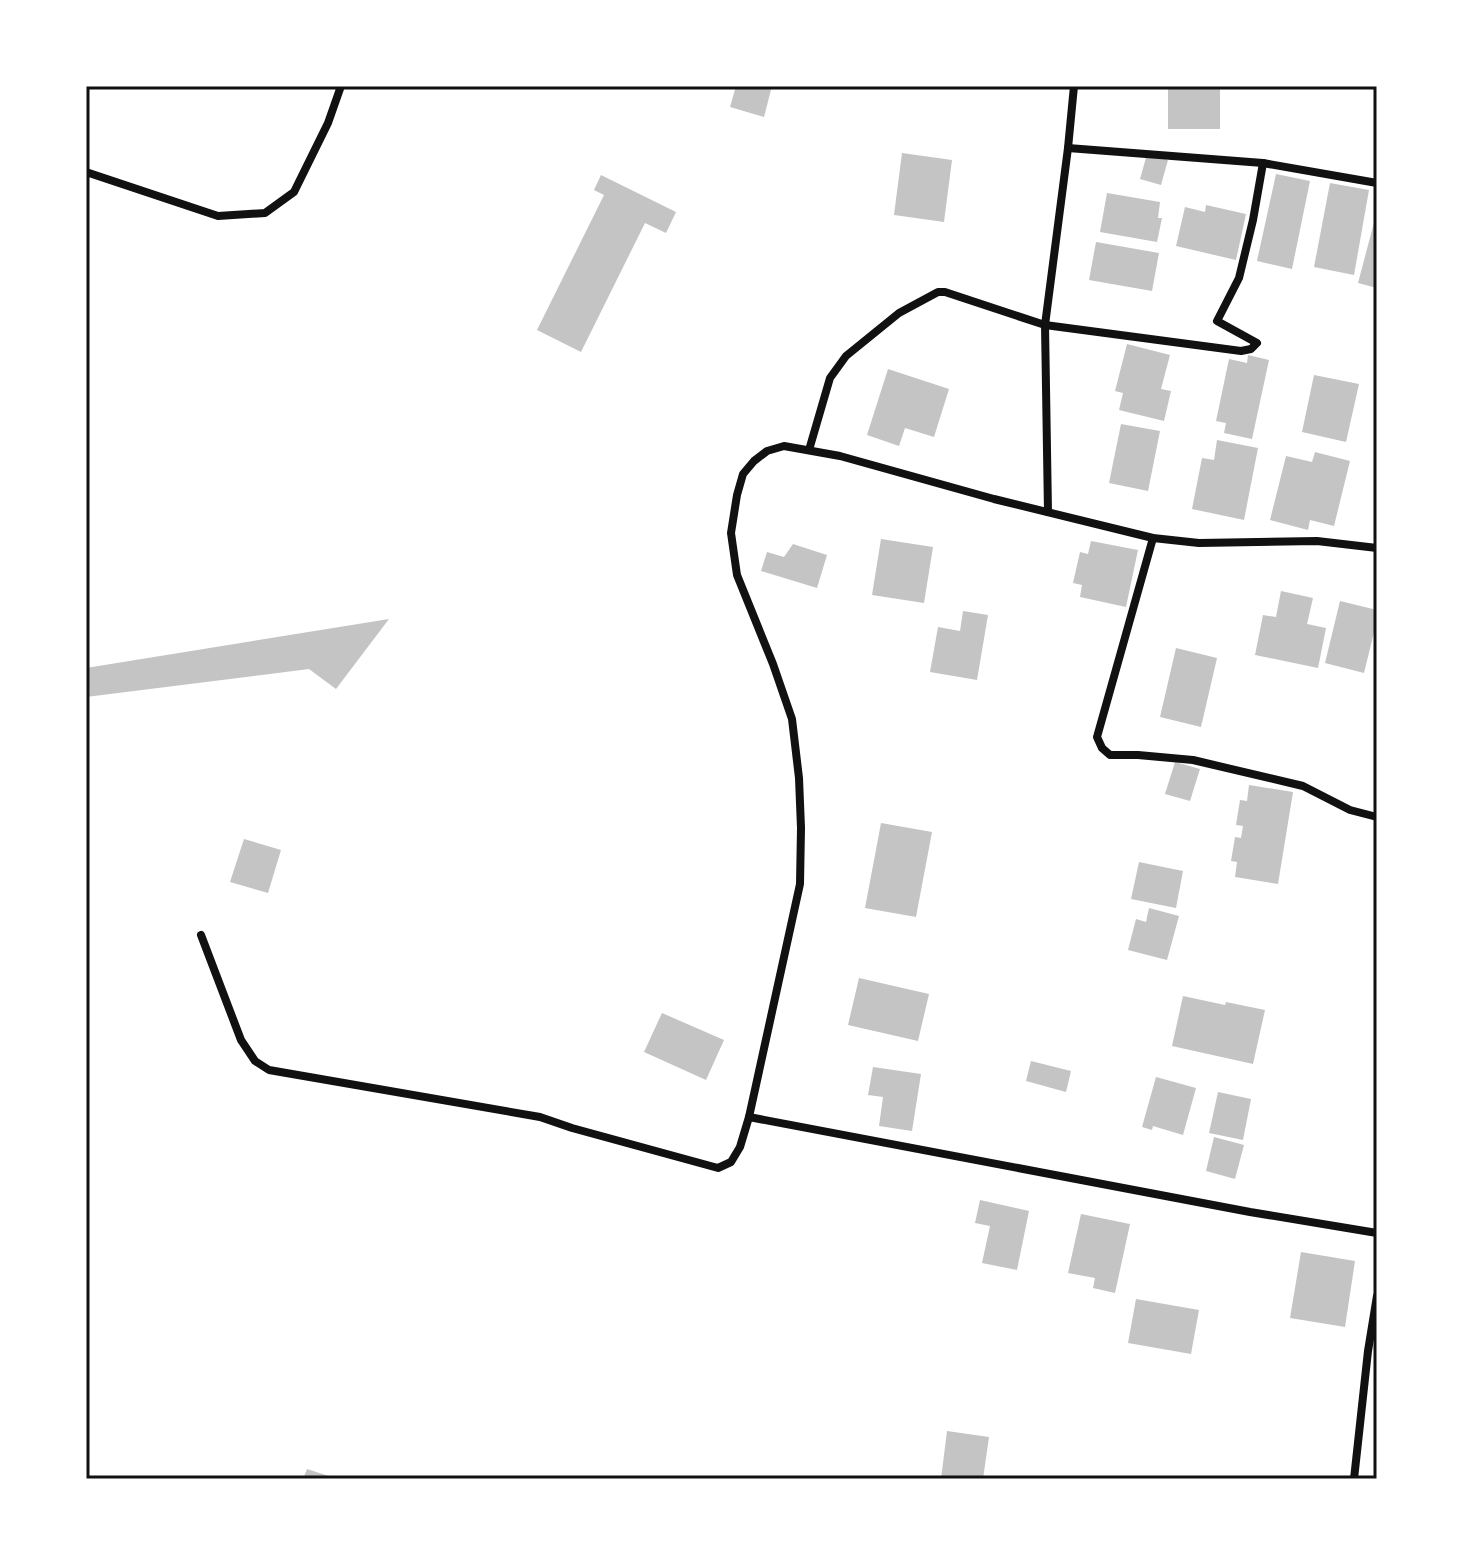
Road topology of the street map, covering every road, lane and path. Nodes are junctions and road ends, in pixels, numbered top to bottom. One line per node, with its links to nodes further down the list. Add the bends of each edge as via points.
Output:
1 (341, 86): 5 (street, via 294,192 265,213 218,216)
2 (1074, 86): 3 (street)
3 (1068, 148): 4 (street); 7 (street)
4 (1263, 163): 6 (street); 7 (street, via 1239,278 1217,321 1257,343 1251,349)
5 (86, 172)
6 (1377, 183)
7 (1045, 325): 8 (street, via 945,292 927,297 846,356 830,378); 9 (street)
8 (809, 450): 9 (street); 14 (street, via 784,446 754,461 743,474 731,533 737,575 792,719 801,828 800,884)
9 (1048, 512): 10 (street)
10 (1153, 538): 11 (street, via 1199,543 1317,541); 12 (street, via 1097,737 1102,748 1110,755 1193,760 1303,786)
11 (1377, 548)
12 (1377, 817)
13 (201, 935): 14 (street, via 241,1040 255,1061 269,1070 540,1117 718,1168 731,1162)
14 (749, 1117): 15 (street)
15 (1377, 1233)
16 (1377, 1296): 17 (street)
17 (1354, 1479)

